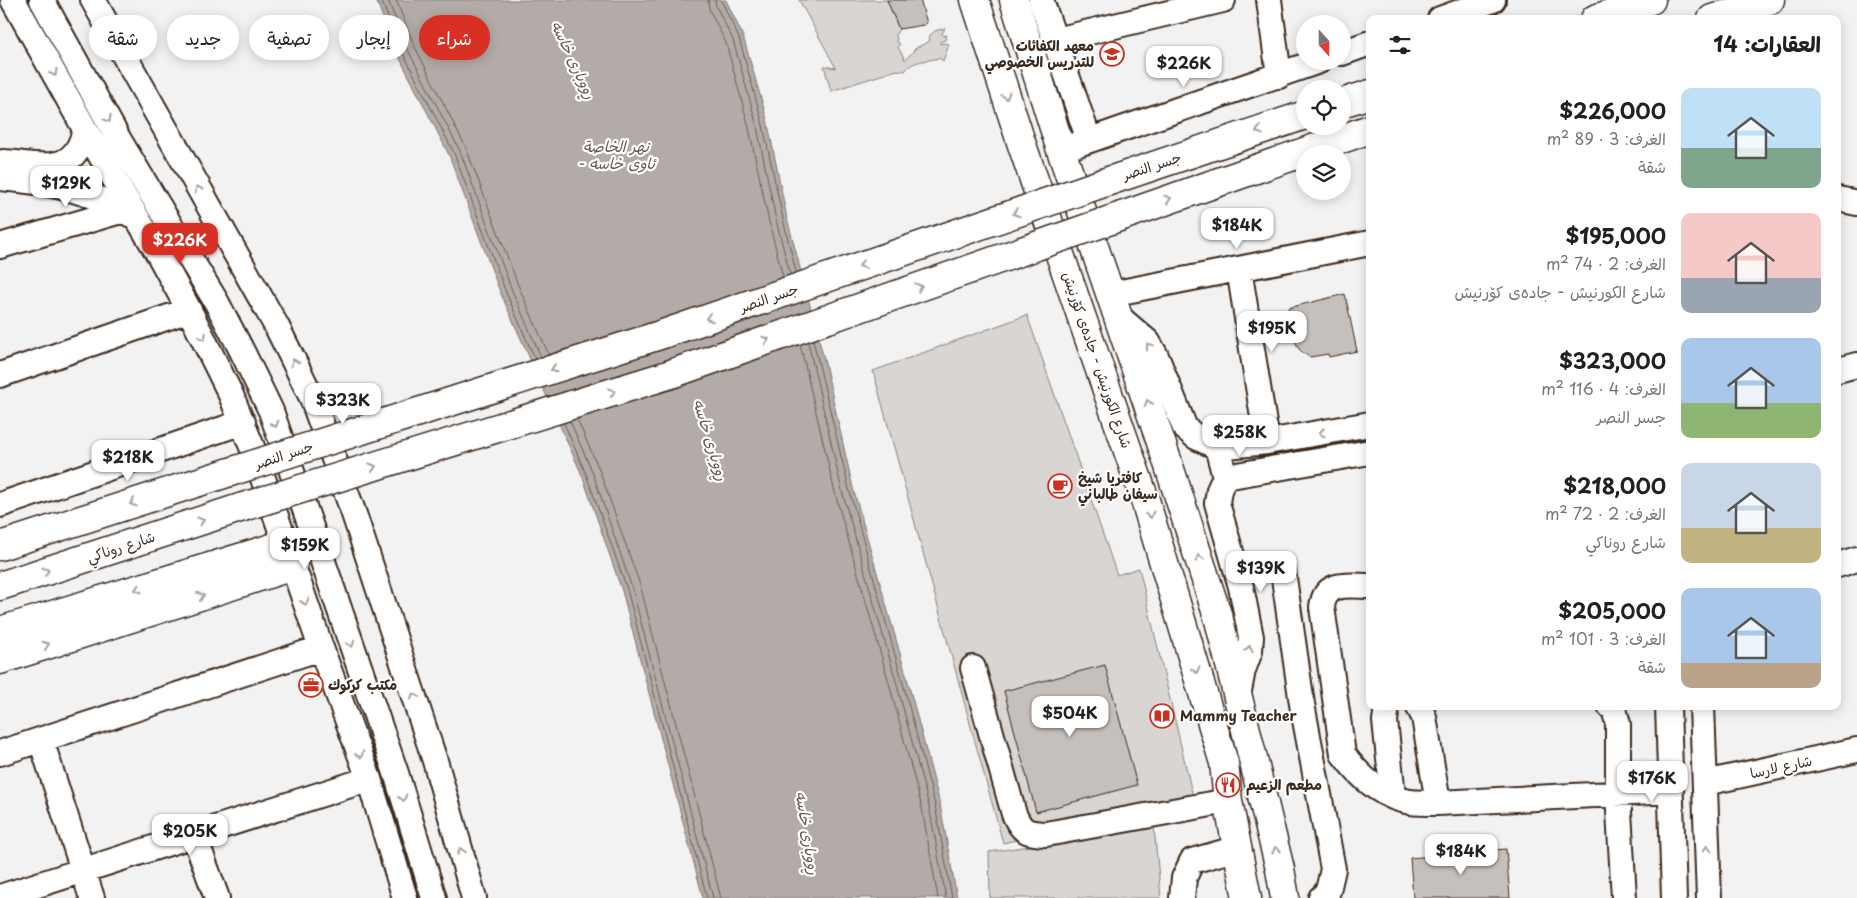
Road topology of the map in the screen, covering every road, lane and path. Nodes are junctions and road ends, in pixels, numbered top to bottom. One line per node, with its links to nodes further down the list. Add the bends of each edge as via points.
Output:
1 (13, 0): 27 (street, one-way to 27)
2 (42, 0): 39 (street, one-way to 39, via 119,140)
3 (94, 0): 93 (street, one-way to 3, via 436,764 354,514 312,398 277,327)
4 (975, 0): 83 (main road, شارع الكورنيش - جادەی کۆرنیش, one-way to 83, via 1146,500 1224,763)
5 (1014, 0): 32 (main road)
6 (1041, 0): 19 (street)
7 (1223, 0): 19 (street)
8 (1269, 0): 23 (street)
9 (1493, 0): 14 (street)
10 (1598, 0): 15 (main road)
11 (1651, 0): 16 (main road)
12 (1770, 0): 17 (main road)
13 (1777, 0): 18 (street)
14 (1451, 15)
15 (1591, 15)
16 (1607, 15)
17 (1724, 15)
18 (1751, 15)
19 (1056, 40): 30 (street)
20 (1366, 44): 21 (street)
21 (1351, 50)
22 (1296, 70): 23 (street)
23 (1279, 76): 30 (street)
24 (1366, 95): 25 (main road)
25 (1351, 100)
26 (1296, 118): 56 (main road, جسر النصر, one-way to 56, bridge, via 660,335)
27 (85, 129): 34 (street, via 79,149 68,161); 38 (street)
28 (1366, 130): 31 (main road)
29 (1366, 137): 31 (street)
30 (1089, 140): 32 (street)
31 (1336, 140): 61 (main road, شارع روناكي, one-way to 31, bridge, via 668,374)
32 (1061, 150): 44 (main road)
33 (0, 162): 34 (street)
34 (32, 173): 35 (street); 38 (street, via 54,184 96,196)
35 (0, 178)
36 (1841, 200): 37 (street)
37 (1857, 203)
38 (131, 215): 41 (street); 42 (street)
39 (181, 241): 42 (street); 74 (street, one-way to 74, via 271,411)
40 (1366, 244): 43 (street)
41 (0, 246)
42 (159, 255): 45 (street)
43 (1239, 269): 44 (street); 51 (street)
44 (1115, 306): 52 (street, one-way to 44, via 1185,428 1148,342); 68 (main road, one-way to 44, via 1219,620)
45 (189, 310): 48 (street); 49 (street, one-way to 49)
46 (1857, 365): 47 (street)
47 (1841, 369)
48 (0, 375)
49 (242, 422): 55 (street); 57 (street)
50 (1366, 425): 51 (street, one-way to 51)
51 (1267, 442): 52 (street)
52 (1217, 446): 54 (street)
53 (1366, 453): 54 (street)
54 (1224, 477): 68 (street, one-way to 54, via 1251,637 1241,587 1217,503)
55 (0, 505)
56 (0, 546)
57 (289, 555): 63 (main road, one-way to 63); 64 (street, one-way to 64); 65 (main road, one-way to 57)
58 (1857, 559): 59 (street)
59 (1841, 564)
60 (1284, 571): 97 (street, via 1302,704 1332,868 1328,891)
61 (0, 586)
62 (1366, 586): 82 (street, via 1339,585 1329,590 1323,598 1322,607 1343,754 1354,770)
63 (0, 631)
64 (321, 648): 67 (street); 75 (street)
65 (0, 660)
66 (973, 668): 83 (street, via 1014,814 1027,832 1046,834)
67 (336, 687): 74 (street); 78 (street, one-way to 78)
68 (1238, 696): 96 (main road, one-way to 68)
69 (1386, 710): 82 (street)
70 (1420, 710): 84 (street)
71 (1614, 710): 81 (street, via 1618,724)
72 (1668, 710): 80 (street)
73 (1702, 710): 79 (street)
74 (383, 737): 92 (street, one-way to 92)
75 (42, 740): 77 (street); 87 (street)
76 (1857, 750): 79 (street, شارع لارسا)
77 (0, 753)
78 (369, 779): 85 (street); 91 (street)
79 (1705, 783): 100 (street, one-way to 79)
80 (1670, 791): 81 (street); 99 (street)
81 (1618, 794): 84 (street); 98 (street)
82 (1393, 796): 84 (street, via 1409,802)
83 (1228, 801): 86 (main road, شارع الكورنيش - جادەی کۆرنیش)
84 (1438, 803)
85 (194, 835): 87 (street); 90 (street)
86 (1238, 848): 94 (street, via 1192,861 1184,878); 95 (main road, شارع الكورنيش - جادەی کۆرنیش)
87 (83, 870): 88 (street); 89 (street)
88 (0, 897)
89 (92, 898)
90 (217, 898)
91 (405, 898)
92 (434, 898)
93 (474, 898)
94 (1182, 898)
95 (1247, 898)
96 (1285, 898)
97 (1321, 898)
98 (1624, 898)
99 (1674, 898)
100 (1709, 898)

